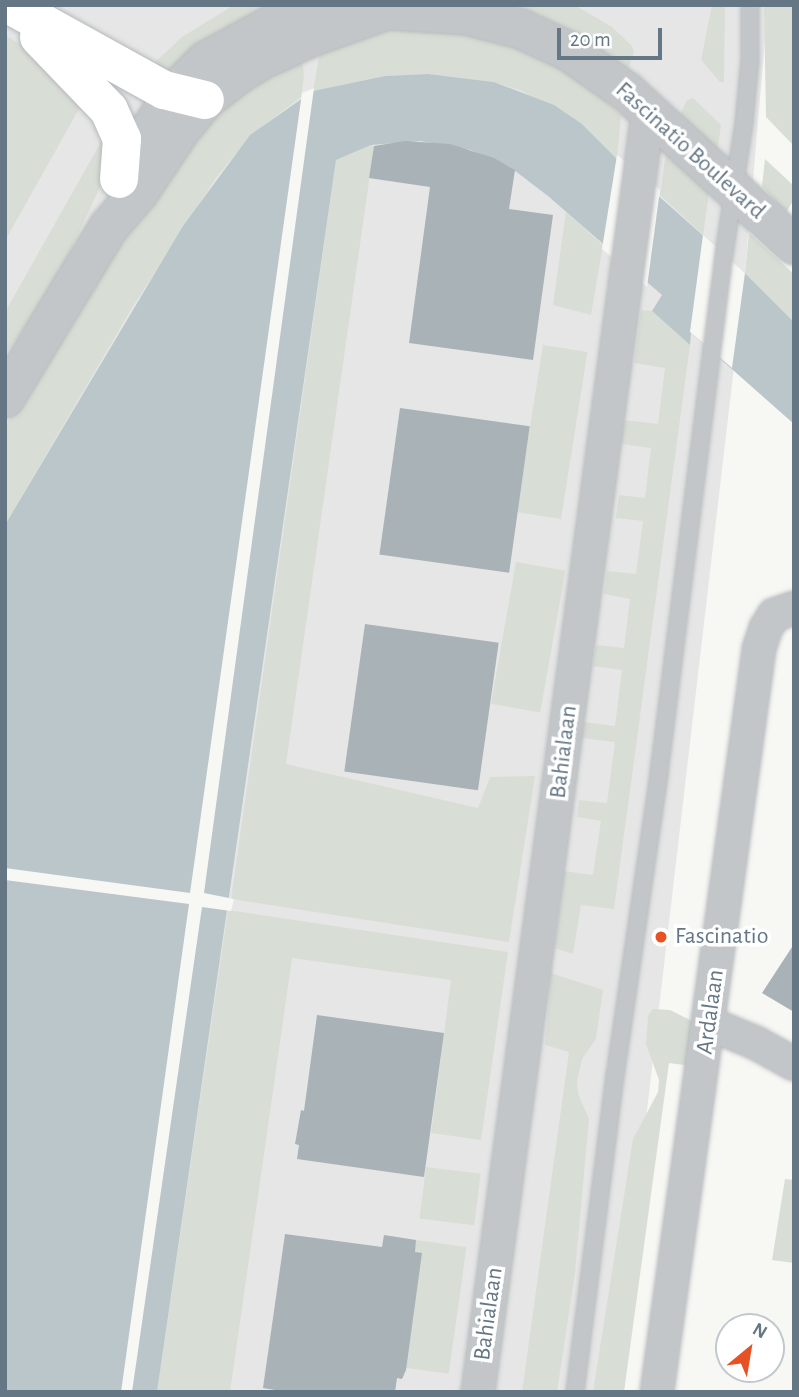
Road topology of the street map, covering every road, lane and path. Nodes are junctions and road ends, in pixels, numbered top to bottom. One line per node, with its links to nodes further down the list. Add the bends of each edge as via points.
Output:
1 (9, 5): 5 (highway, via 132,75); 7 (highway, via 109,110 124,150)
2 (342, 5): 4 (street, Fascinatio Boulevard); 5 (street, Fascinatio Boulevard, via 278,22 225,48 206,61)
3 (750, 5): 8 (lane, via 749,82)
4 (384, 11): 5 (street, Fascinatio Boulevard, via 314,36); 6 (street, Fascinatio Boulevard, via 440,11 520,29 592,65)
5 (190, 96): 7 (street, Fascinatio Boulevard); 9 (street, Fascinatio Boulevard, via 139,192)
6 (648, 112): 8 (street, Fascinatio Boulevard); 15 (street, Bahialaan)
7 (119, 179): 9 (street, Fascinatio Boulevard)
8 (733, 187): 10 (street, Fascinatio Boulevard); 16 (lane)
9 (108, 228): 11 (street, Fascinatio Boulevard)
10 (794, 245)
11 (5, 398)
12 (794, 608): 13 (street, Ardalaan, via 774,615 759,649)
13 (710, 1024): 14 (street); 17 (street, Ardalaan)
14 (794, 1064)
15 (478, 1392)
16 (575, 1392)
17 (657, 1392)

